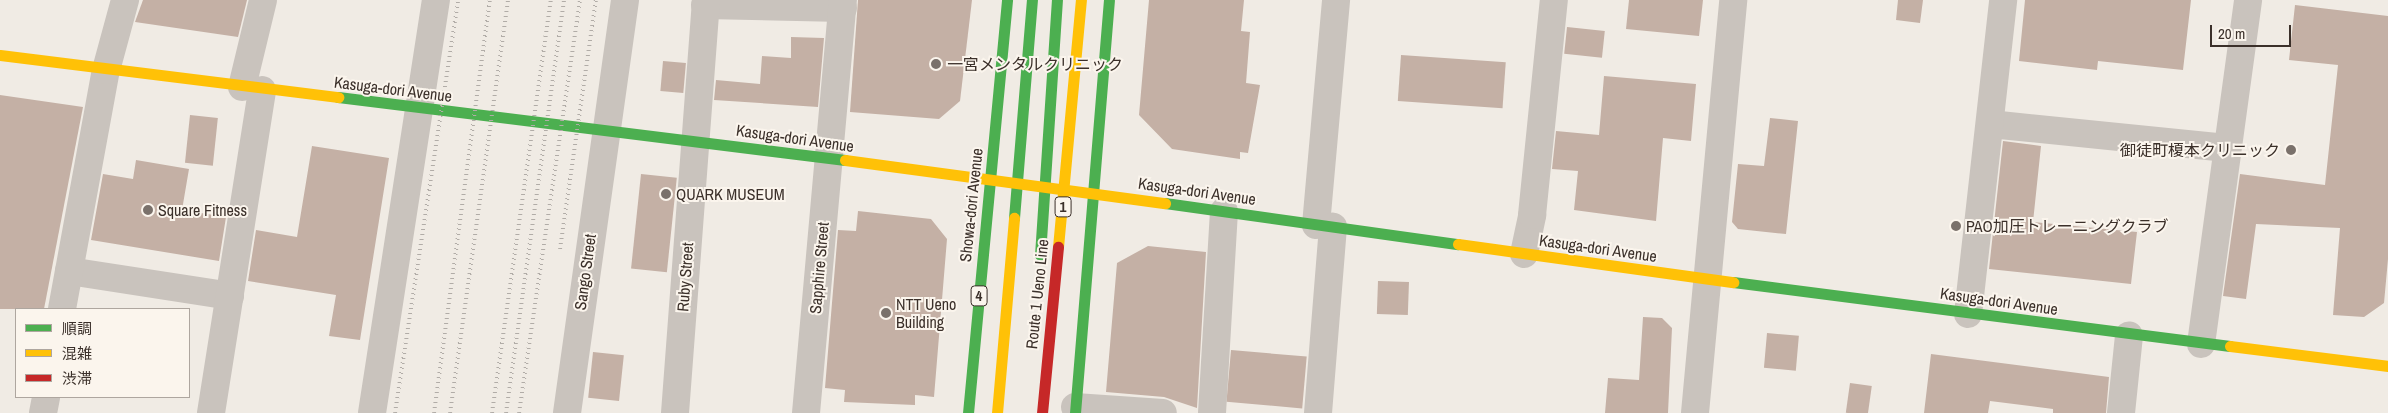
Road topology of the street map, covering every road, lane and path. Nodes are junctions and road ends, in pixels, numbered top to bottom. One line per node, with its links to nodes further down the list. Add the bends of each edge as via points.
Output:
1 (126, 0): 18 (street)
2 (264, 0): 19 (street)
3 (436, 0): 20 (street)
4 (624, 0): 22 (street, Sango Street)
5 (1007, 0): 26 (main road, Showa-dori Avenue / 4)
6 (1032, 0): 50 (main road, Route 1 Ueno Line)
7 (1057, 0): 31 (main road)
8 (1082, 0): 52 (main road, Route 1 Ueno Line / 1)
9 (1108, 0): 27 (main road)
10 (1336, 0): 29 (street)
11 (1554, 0): 30 (street, via 1532,215)
12 (1733, 0): 33 (street)
13 (2003, 0): 21 (street)
14 (2248, 0): 24 (street)
15 (705, 2): 16 (street); 23 (street, Ruby Street)
16 (843, 4): 25 (street, Sapphire Street, via 834,123)
17 (0, 55): 18 (main road, Kasuga-dori Avenue)
18 (106, 70): 19 (main road, Kasuga-dori Avenue); 32 (street)
19 (252, 89): 20 (main road, Kasuga-dori Avenue); 34 (street)
20 (417, 108): 22 (main road, Kasuga-dori Avenue); 45 (street)
21 (1990, 124): 24 (street); 36 (street)
22 (605, 130): 23 (main road, Kasuga-dori Avenue); 46 (street, Sango Street)
23 (697, 141): 25 (main road, Kasuga-dori Avenue); 47 (street, Ruby Street)
24 (2227, 148): 38 (street)
25 (828, 159): 26 (main road, Kasuga-dori Avenue); 48 (street, Sapphire Street)
26 (990, 178): 27 (main road, Kasuga-dori Avenue); 49 (main road, Showa-dori Avenue / 4)
27 (1094, 192): 28 (main road, Kasuga-dori Avenue); 42 (main road)
28 (1224, 211): 29 (main road, Kasuga-dori Avenue); 54 (street)
29 (1325, 226): 30 (main road, Kasuga-dori Avenue); 55 (street)
30 (1524, 254): 33 (main road, Kasuga-dori Avenue)
31 (1039, 270)
32 (69, 271): 34 (street); 35 (street)
33 (1706, 279): 36 (main road, Kasuga-dori Avenue); 56 (street)
34 (230, 296): 44 (street)
35 (62, 308)
36 (1968, 314): 37 (main road, Kasuga-dori Avenue)
37 (2129, 335): 38 (main road, Kasuga-dori Avenue); 57 (street)
38 (2201, 344): 40 (main road, Kasuga-dori Avenue)
39 (1034, 353): 51 (main road)
40 (2388, 366)
41 (46, 398): 43 (street)
42 (1075, 410): 53 (street)
43 (43, 413)
44 (211, 413)
45 (372, 413)
46 (567, 413)
47 (675, 413)
48 (806, 413)
49 (968, 413)
50 (997, 413)
51 (1031, 413)
52 (1042, 413)
53 (1163, 413)
54 (1212, 413)
55 (1318, 413)
56 (1695, 413)
57 (2121, 413)

